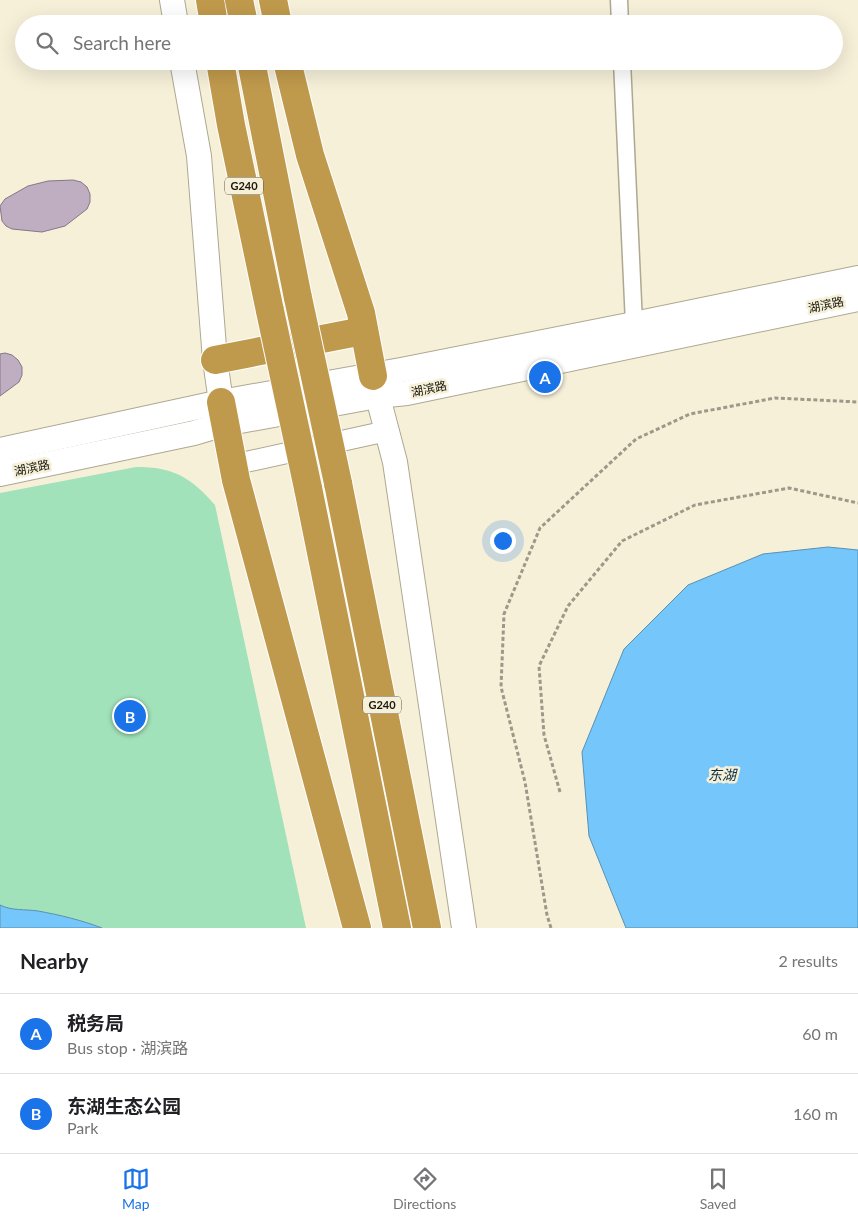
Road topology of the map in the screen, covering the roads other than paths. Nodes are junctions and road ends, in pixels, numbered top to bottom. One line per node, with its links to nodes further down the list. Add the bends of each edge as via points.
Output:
1 (172, 0): 6 (main road)
2 (210, 0): 7 (highway)
3 (239, 0): 8 (highway)
4 (273, 0): 9 (highway)
5 (619, 0): 10 (street)
6 (174, 15)
7 (212, 15)
8 (242, 15)
9 (276, 15)
10 (620, 15)
11 (184, 70): 20 (main road, via 199,156)
12 (222, 70): 28 (highway, G240, bridge)
13 (253, 70): 29 (highway, G240, bridge)
14 (289, 70): 19 (highway, via 310,155 361,314)
15 (622, 70): 18 (street)
16 (858, 278): 18 (main road, 湖滨路)
17 (858, 299): 21 (main road, 湖滨路, via 407,393)
18 (634, 324): 21 (main road, 湖滨路)
19 (363, 331): 20 (highway); 21 (highway)
20 (215, 360): 22 (main road)
21 (375, 386): 22 (main road, 湖滨路); 23 (main road)
22 (222, 413): 24 (main road, 湖滨路); 25 (highway); 26 (main road, 湖滨路, via 194,433)
23 (387, 431): 25 (street); 30 (main road, via 395,462)
24 (0, 450)
25 (232, 465): 27 (highway)
26 (0, 474)
27 (357, 928)
28 (397, 928)
29 (427, 928)
30 (464, 928)

